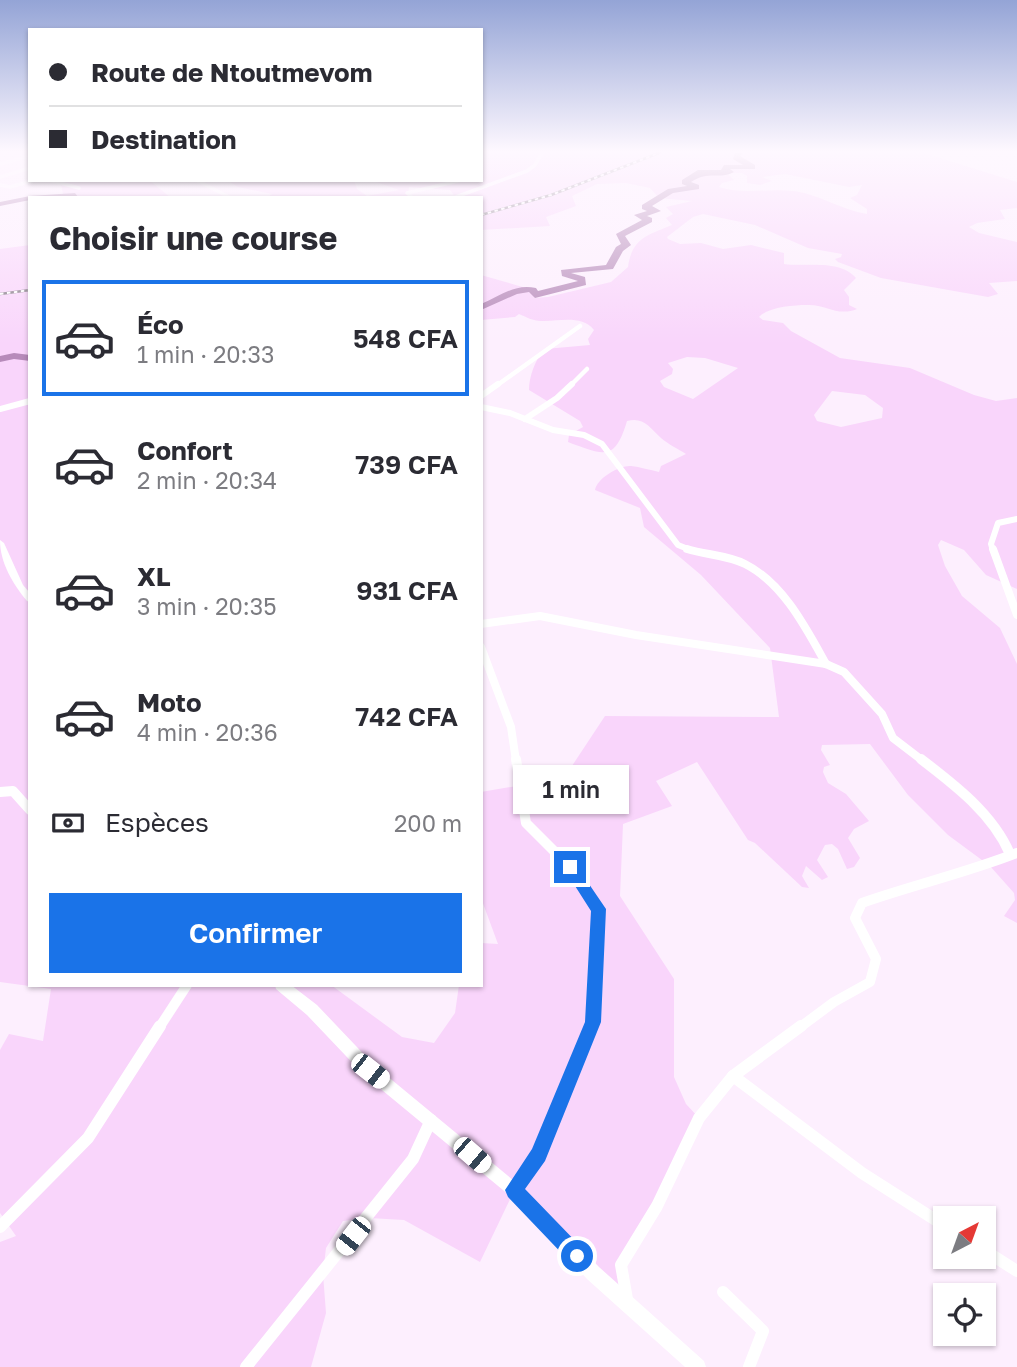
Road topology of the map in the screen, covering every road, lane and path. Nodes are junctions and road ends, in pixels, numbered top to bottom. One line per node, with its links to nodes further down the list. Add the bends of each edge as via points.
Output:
1 (580, 326): 3 (street)
2 (587, 369): 7 (street, via 557,398)
3 (483, 395)
4 (28, 402): 6 (street)
5 (483, 408): 7 (street)
6 (0, 409)
7 (525, 419): 14 (street, via 602,444 678,545 694,554 745,564 780,592)
8 (1017, 519): 11 (street, via 998,523 992,544)
9 (0, 543): 10 (street)
10 (28, 596)
11 (1017, 615)
12 (483, 624): 14 (street, via 540,616)
13 (483, 652): 22 (street, via 511,727 526,823 570,867 598,909 593,1022 538,1155)
14 (826, 664): 17 (street, via 844,672 882,714 893,737 951,782 1001,833)
15 (0, 792): 16 (street, via 13,792)
16 (28, 808)
17 (1013, 853): 20 (street, via 975,870 862,903 855,918 876,959 870,982 834,1002)
18 (186, 987): 24 (street, via 88,1138)
19 (283, 987): 21 (street, via 370,1071)
20 (733, 1076): 23 (street, via 862,1173); 28 (street, via 699,1118 657,1206 621,1265)
21 (431, 1119): 22 (street); 29 (street, via 413,1159)
22 (514, 1190): 28 (street)
23 (933, 1218)
24 (0, 1227)
25 (996, 1258): 26 (street)
26 (1017, 1272)
27 (723, 1292): 31 (street, via 763,1331)
28 (627, 1302): 30 (street)
29 (246, 1367)
30 (698, 1367)
31 (749, 1367)

